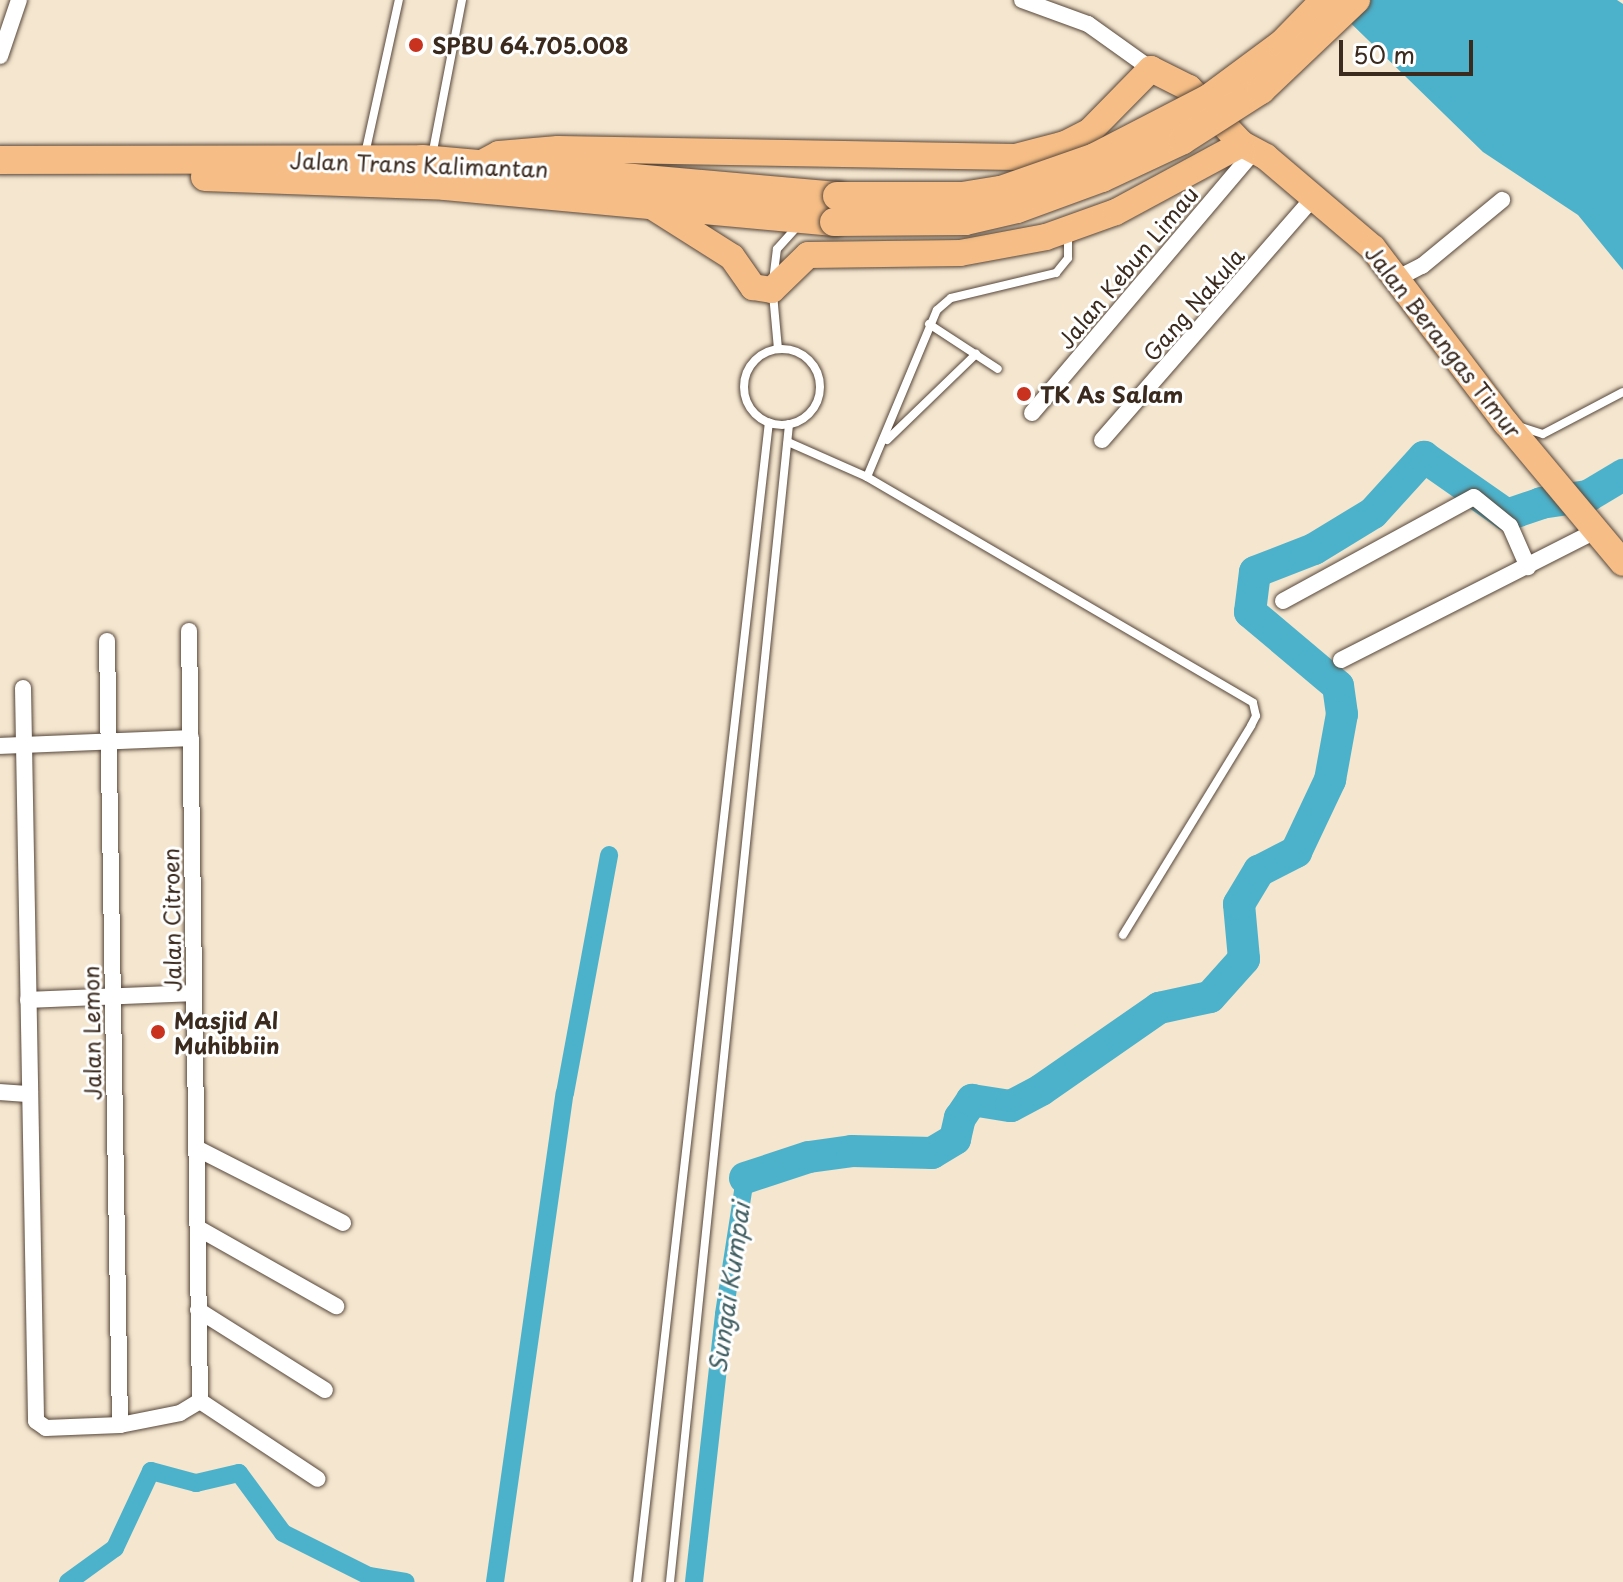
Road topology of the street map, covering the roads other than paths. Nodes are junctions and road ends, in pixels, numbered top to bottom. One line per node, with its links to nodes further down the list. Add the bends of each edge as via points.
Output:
1 (19, 0): 7 (street)
2 (399, 0): 10 (lane)
3 (462, 0): 12 (lane)
4 (1022, 0): 8 (street, via 1088,24)
5 (1325, 0): 18 (highway, bridge, via 1247,72 1172,120 1095,157 1001,190)
6 (1356, 0): 18 (highway, bridge, via 1297,61 1248,99 1183,140 1102,178 1017,209 965,221)
7 (0, 56)
8 (1151, 69): 9 (main road, Jalan Berangas Timur, via 1189,88); 13 (main road, via 1090,131 1065,144 1015,157 558,149 499,154)
9 (1249, 147): 15 (main road, Jalan Berangas Timur); 20 (main road, via 1116,212); 28 (street, Jalan Kebun Limau)
10 (364, 159): 11 (highway, Jalan Trans Kalimantan); 12 (highway, Jalan Trans Kalimantan)
11 (0, 160)
12 (431, 160): 13 (highway, Jalan Trans Kalimantan)
13 (482, 163): 18 (highway, Jalan Trans Kalimantan)
14 (0, 175): 17 (highway, Jalan Trans Kalimantan, via 445,186)
15 (1315, 196): 21 (main road, Jalan Berangas Timur); 32 (street, Gang Nakula)
16 (1502, 200): 21 (street, via 1422,266)
17 (653, 207): 19 (highway, Jalan Trans Kalimantan); 22 (main road, via 732,257 753,287)
18 (836, 209): 19 (highway, Jalan Trans Kalimantan)
19 (805, 221): 22 (lane, via 777,249)
20 (1068, 229): 22 (main road, via 960,253 808,255); 23 (lane, via 1068,258 1056,273 951,298)
21 (1398, 278): 30 (main road, Jalan Berangas Timur)
22 (772, 290): 24 (lane)
23 (929, 324): 25 (lane); 34 (lane)
24 (778, 349): 29 (lane, via 759,357 745,382 752,410); 31 (lane, via 801,354 819,377 816,406)
25 (976, 354): 26 (lane); 34 (lane)
26 (998, 369)
27 (1623, 392): 30 (lane, via 1543,434)
28 (1032, 413)
29 (769, 422): 31 (lane); 63 (lane)
30 (1506, 423): 36 (main road, Jalan Berangas Timur)
31 (789, 424): 33 (lane)
32 (1102, 440)
33 (788, 442): 35 (lane); 64 (lane)
34 (884, 443): 35 (lane)
35 (867, 477): 48 (lane, via 1253,703 1256,716 1251,726)
36 (1595, 531): 37 (main road, Jalan Berangas Timur); 38 (street)
37 (1623, 563)
38 (1528, 567): 39 (street, via 1510,526 1474,497); 42 (street)
39 (1283, 601)
40 (189, 631): 44 (street, Jalan Citroen)
41 (107, 641): 45 (street, Jalan Lemon)
42 (1341, 660)
43 (23, 688): 46 (street)
44 (191, 738): 45 (street); 49 (street, Jalan Citroen)
45 (109, 740): 46 (street); 50 (street, Jalan Lemon)
46 (25, 744): 47 (street); 51 (street)
47 (0, 746)
48 (1123, 935)
49 (194, 993): 50 (street); 54 (street, Jalan Citroen)
50 (113, 999): 51 (street); 61 (street, Jalan Lemon)
51 (28, 1000): 53 (street)
52 (0, 1092): 53 (street)
53 (30, 1094): 61 (street, via 33,1413 46,1428)
54 (196, 1148): 55 (street); 56 (street, Jalan Citroen)
55 (343, 1223)
56 (198, 1228): 57 (street); 58 (street, Jalan Citroen)
57 (336, 1306)
58 (198, 1310): 59 (street); 60 (street, Jalan Citroen)
59 (325, 1390)
60 (200, 1401): 61 (street, via 180,1413); 62 (street)
61 (120, 1425)
62 (318, 1479)
63 (637, 1582)
64 (670, 1582)

